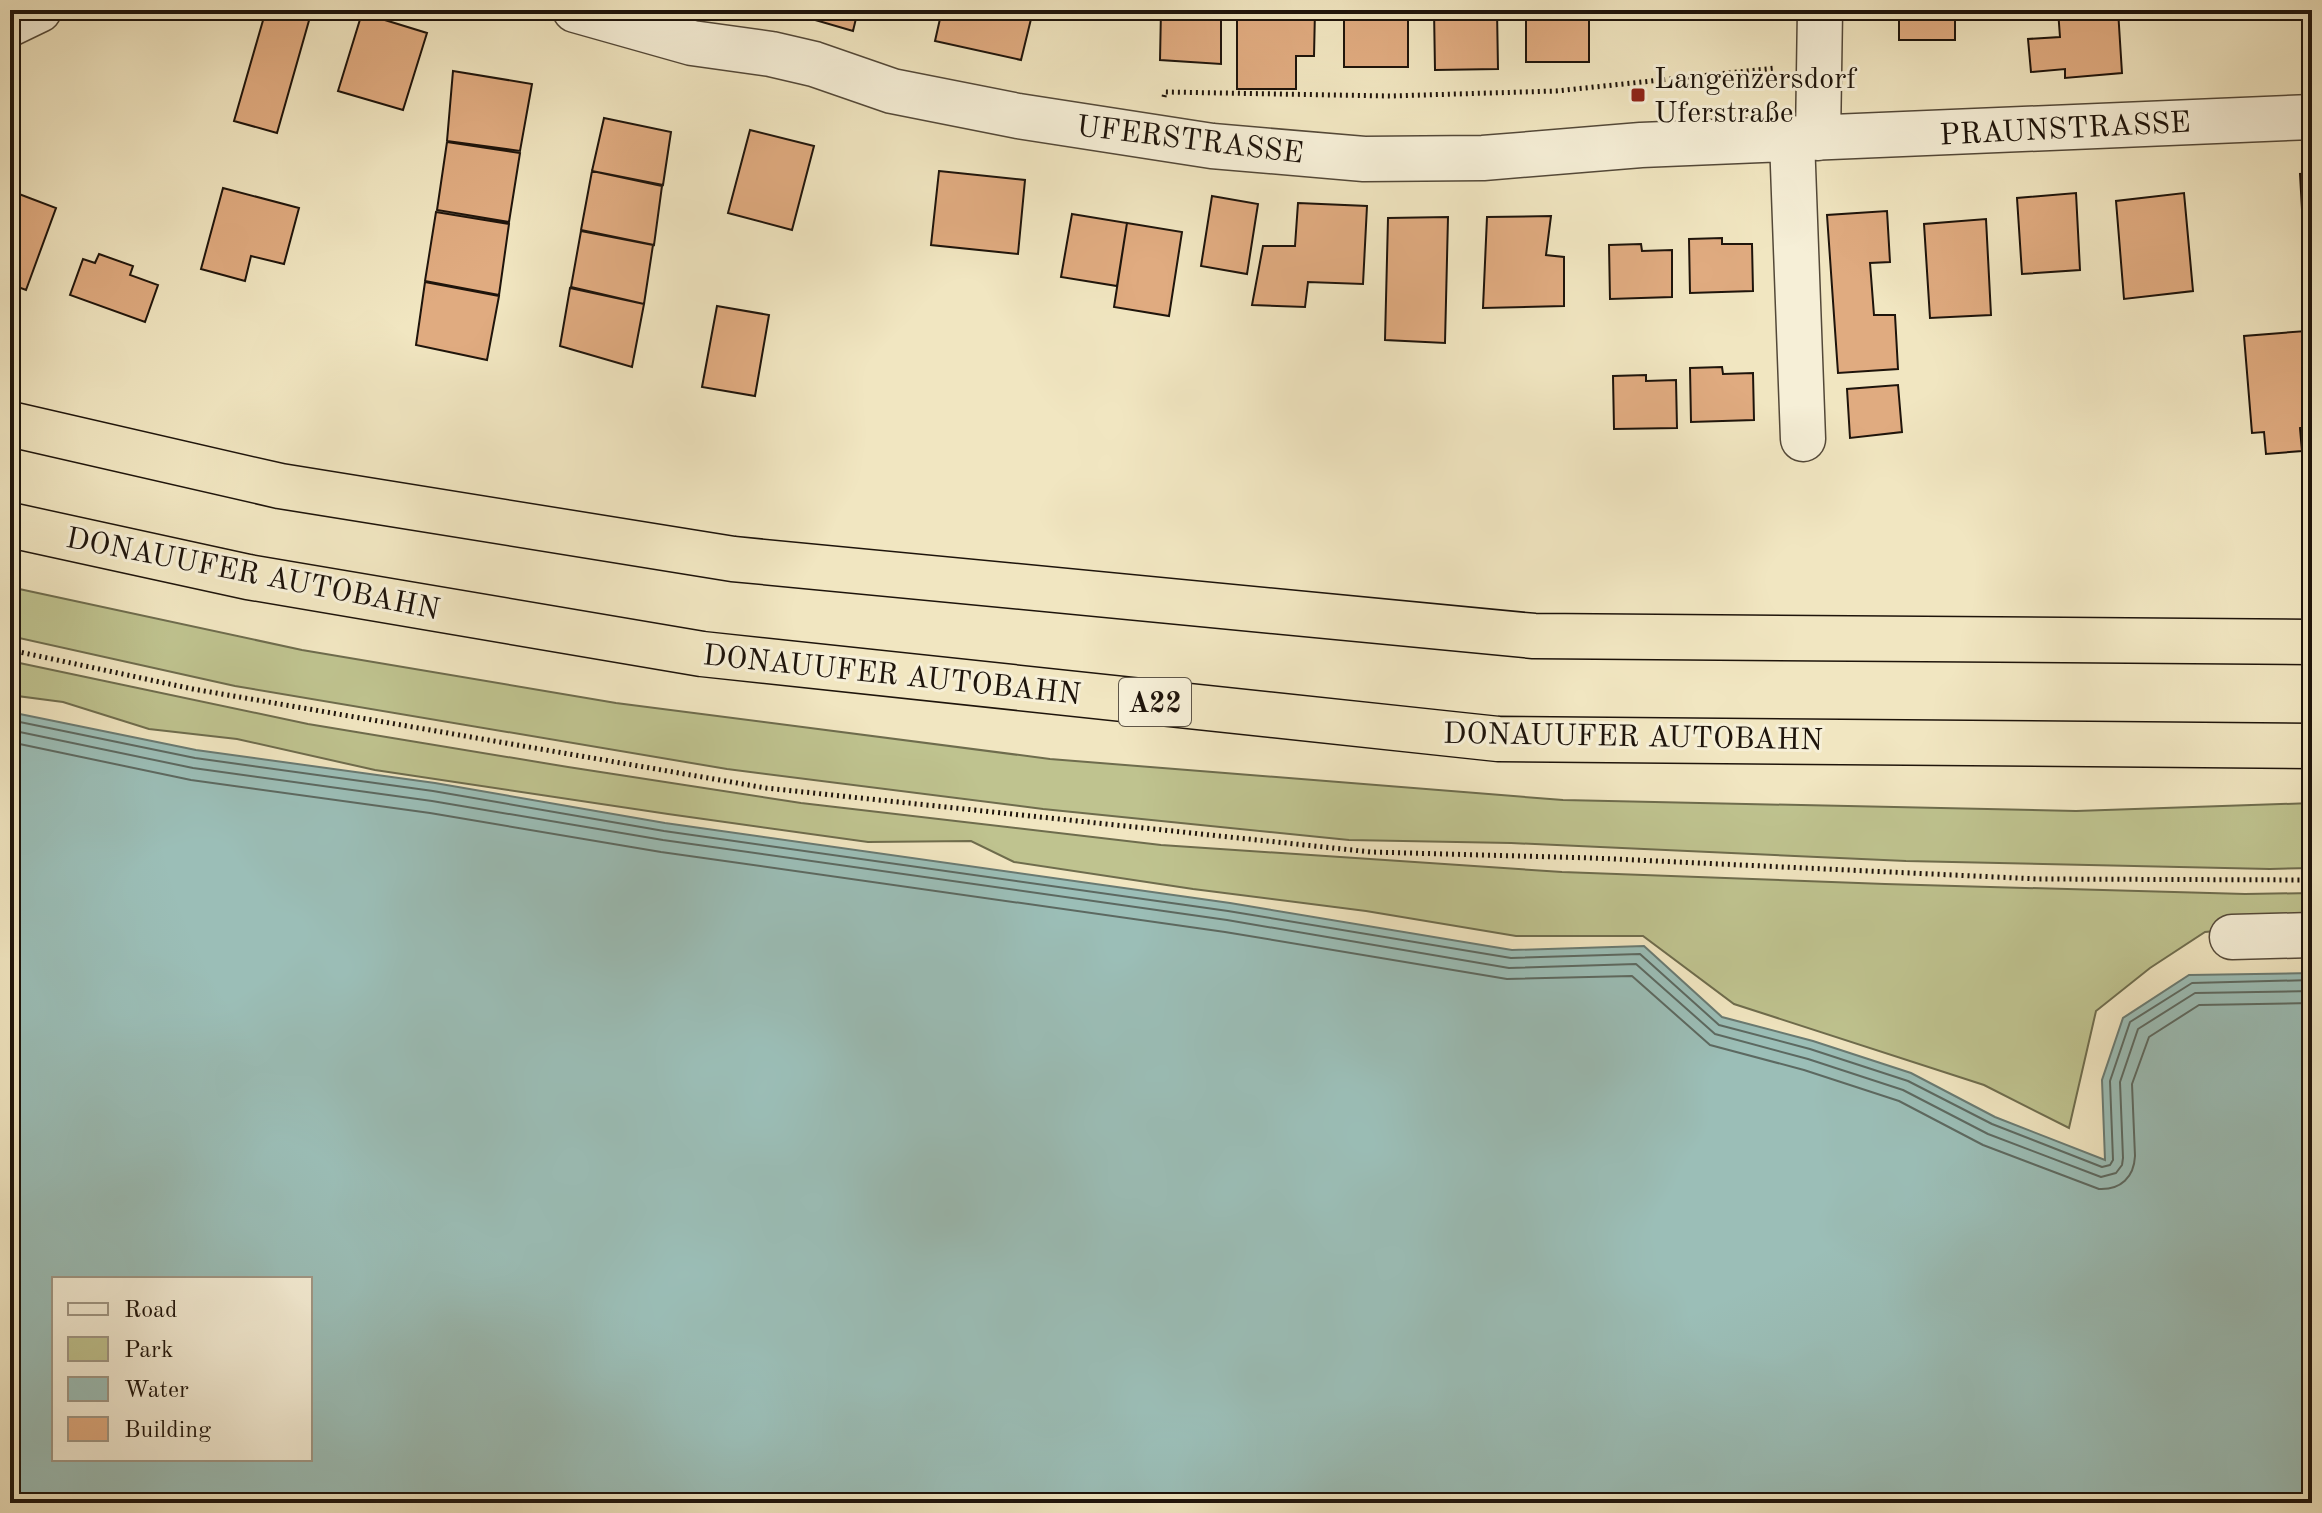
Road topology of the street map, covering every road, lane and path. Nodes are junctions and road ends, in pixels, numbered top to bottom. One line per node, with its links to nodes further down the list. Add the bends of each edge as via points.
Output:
1 (39, 10): 4 (street)
2 (575, 10): 7 (street, UFERSTRASSE, via 692,43 814,64 892,91)
3 (1820, 10): 8 (street)
4 (10, 24)
5 (1777, 68): 7 (path, via 1541,91 1390,96 1165,92)
6 (2312, 117): 8 (street, PRAUNSTRASSE)
7 (1160, 138): 8 (street, UFERSTRASSE, via 1364,159 1483,158)
8 (1805, 139): 10 (street)
9 (10, 424): 12 (highway, via 280,486 733,559 1519,634)
10 (1803, 439)
11 (10, 525): 14 (highway, DONAUUFER AUTOBAHN / A22, via 248,577 702,654 1498,739)
12 (2312, 642)
13 (10, 650): 15 (path, via 193,689 766,788 1371,852 2038,879)
14 (2312, 746)
15 (2312, 880)
16 (2312, 935): 17 (street)
17 (2232, 937)

